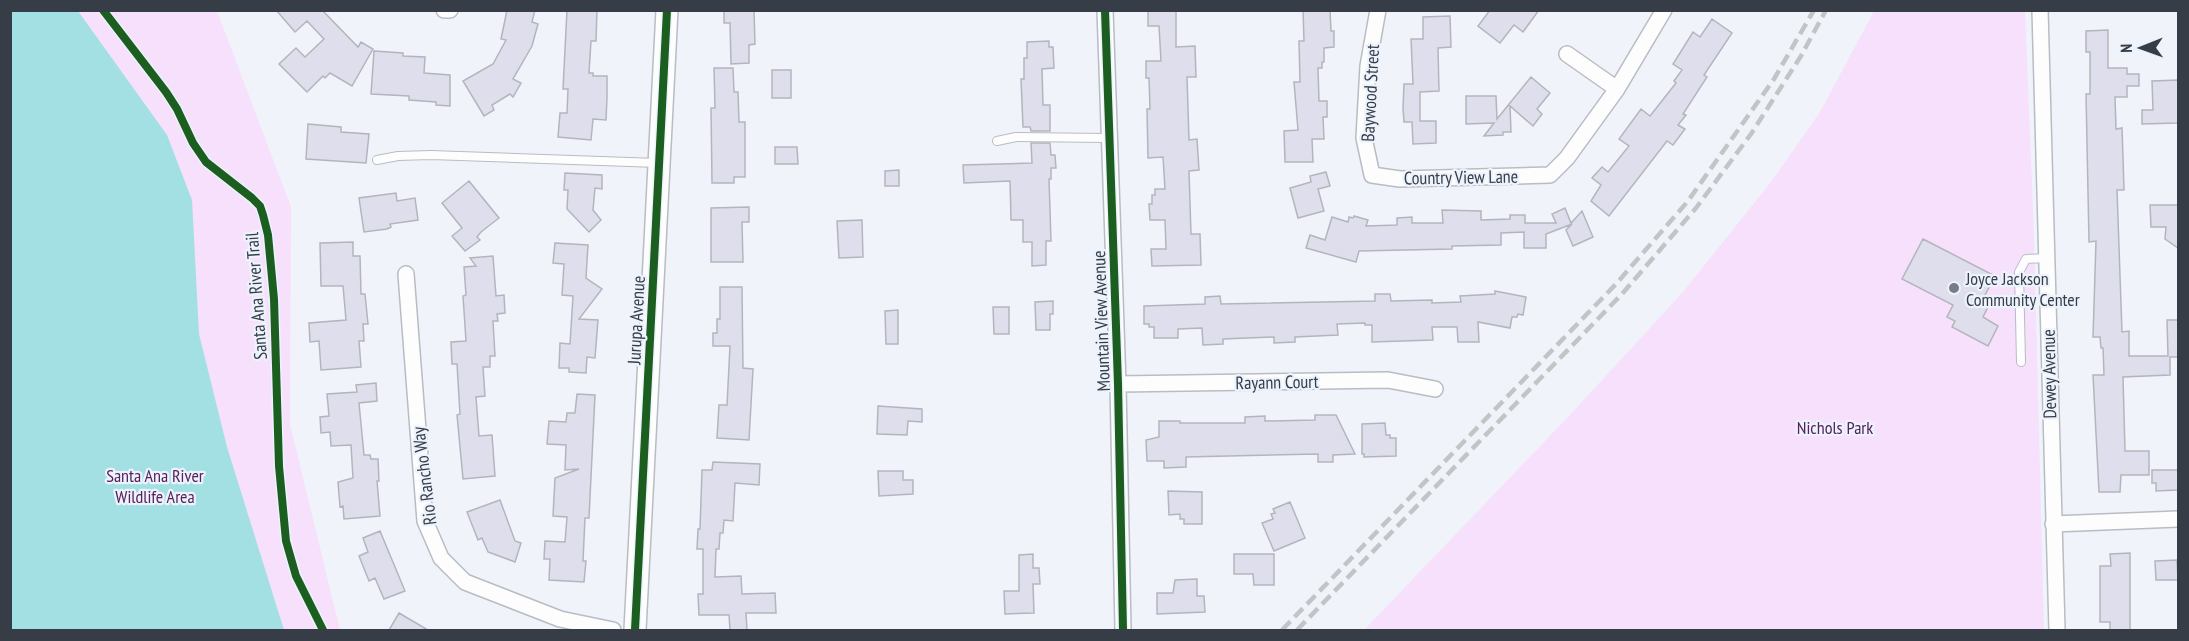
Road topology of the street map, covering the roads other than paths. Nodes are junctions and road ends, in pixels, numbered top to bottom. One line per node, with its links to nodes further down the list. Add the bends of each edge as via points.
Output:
1 (667, 10): 11 (main road, Jurupa Avenue)
2 (1105, 10): 8 (street, Mountain View Avenue)
3 (1378, 10): 12 (street, Baywood Street, via 1368,66 1364,138)
4 (1664, 10): 7 (street)
5 (2040, 10): 13 (street, Dewey Avenue)
6 (1567, 54): 7 (street)
7 (1617, 89): 12 (street, Country View Lane, via 1550,175 1400,179)
8 (1109, 138): 9 (lane, via 1016,137); 16 (street, Mountain View Avenue)
9 (997, 141)
10 (377, 160): 11 (lane, via 431,155)
11 (659, 163): 21 (main road, Jurupa Avenue)
12 (1372, 175)
13 (2046, 258): 15 (lane, via 2026,259 2019,272); 19 (street, Dewey Avenue)
14 (406, 274): 20 (street, Rio Rancho Way, via 425,521 441,558 465,582 560,619)
15 (2021, 362)
16 (1118, 384): 17 (street, Rayann Court, via 1388,380); 22 (street, Mountain View Avenue)
17 (1435, 389)
18 (2178, 519): 19 (street)
19 (2053, 524): 23 (street, Dewey Avenue)
20 (613, 630)
21 (635, 630)
22 (1123, 630)
23 (2056, 630)

